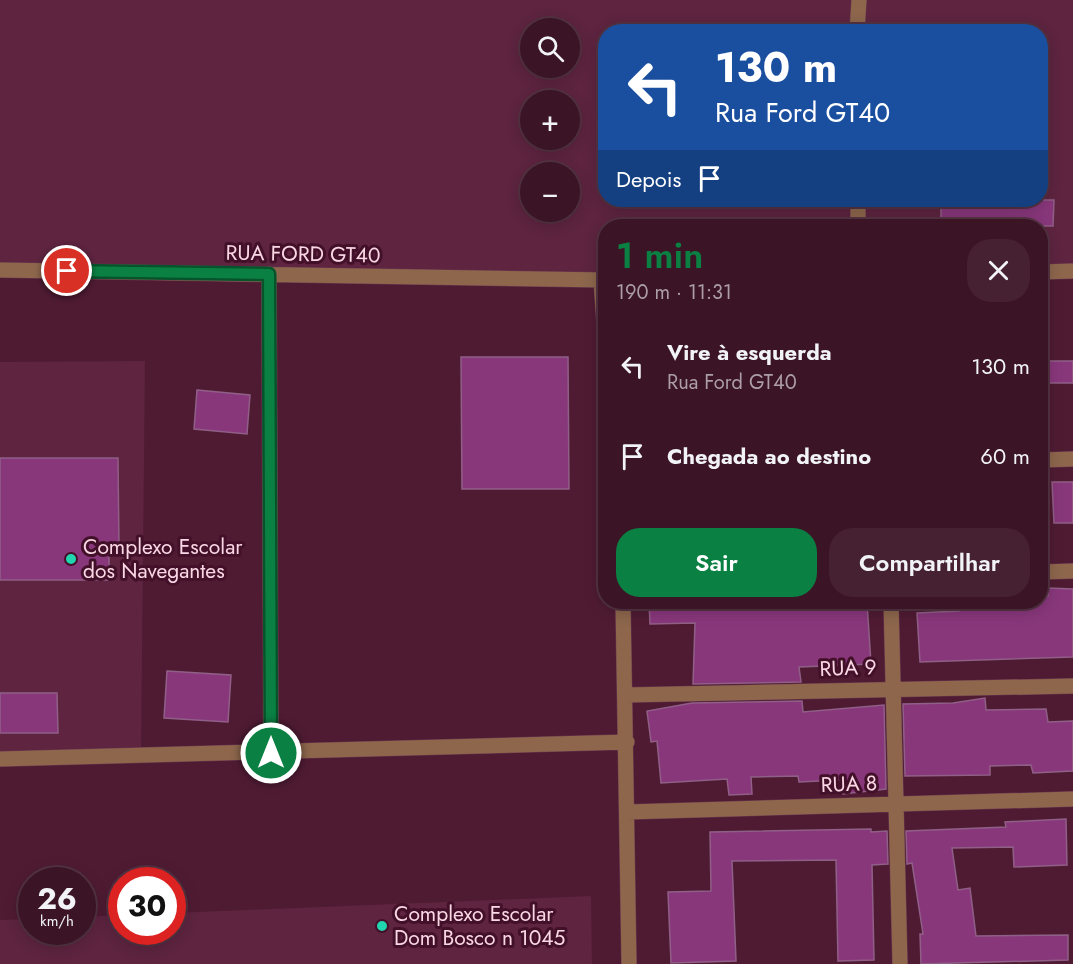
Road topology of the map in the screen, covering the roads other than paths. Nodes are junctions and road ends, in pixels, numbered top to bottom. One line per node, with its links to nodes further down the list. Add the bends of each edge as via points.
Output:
1 (859, 0): 2 (street)
2 (858, 24)
3 (0, 270): 6 (street, RUA FORD GT40)
4 (1073, 271): 5 (street)
5 (1048, 272)
6 (269, 274): 7 (street, RUA FORD GT40); 18 (street)
7 (598, 280)
8 (1048, 459): 9 (street)
9 (1073, 459)
10 (1073, 571): 11 (street)
11 (1048, 572)
12 (623, 609): 16 (street)
13 (891, 609): 15 (street)
14 (1073, 686): 15 (street, RUA 9)
15 (894, 688): 16 (street, RUA 9); 21 (street)
16 (625, 695): 17 (street)
17 (627, 742): 18 (street); 22 (street)
18 (271, 753): 19 (street)
19 (0, 759)
20 (1073, 799): 21 (street, RUA 8)
21 (896, 804): 22 (street, RUA 8); 24 (street)
22 (627, 812): 23 (street)
23 (629, 964)
24 (900, 964)

